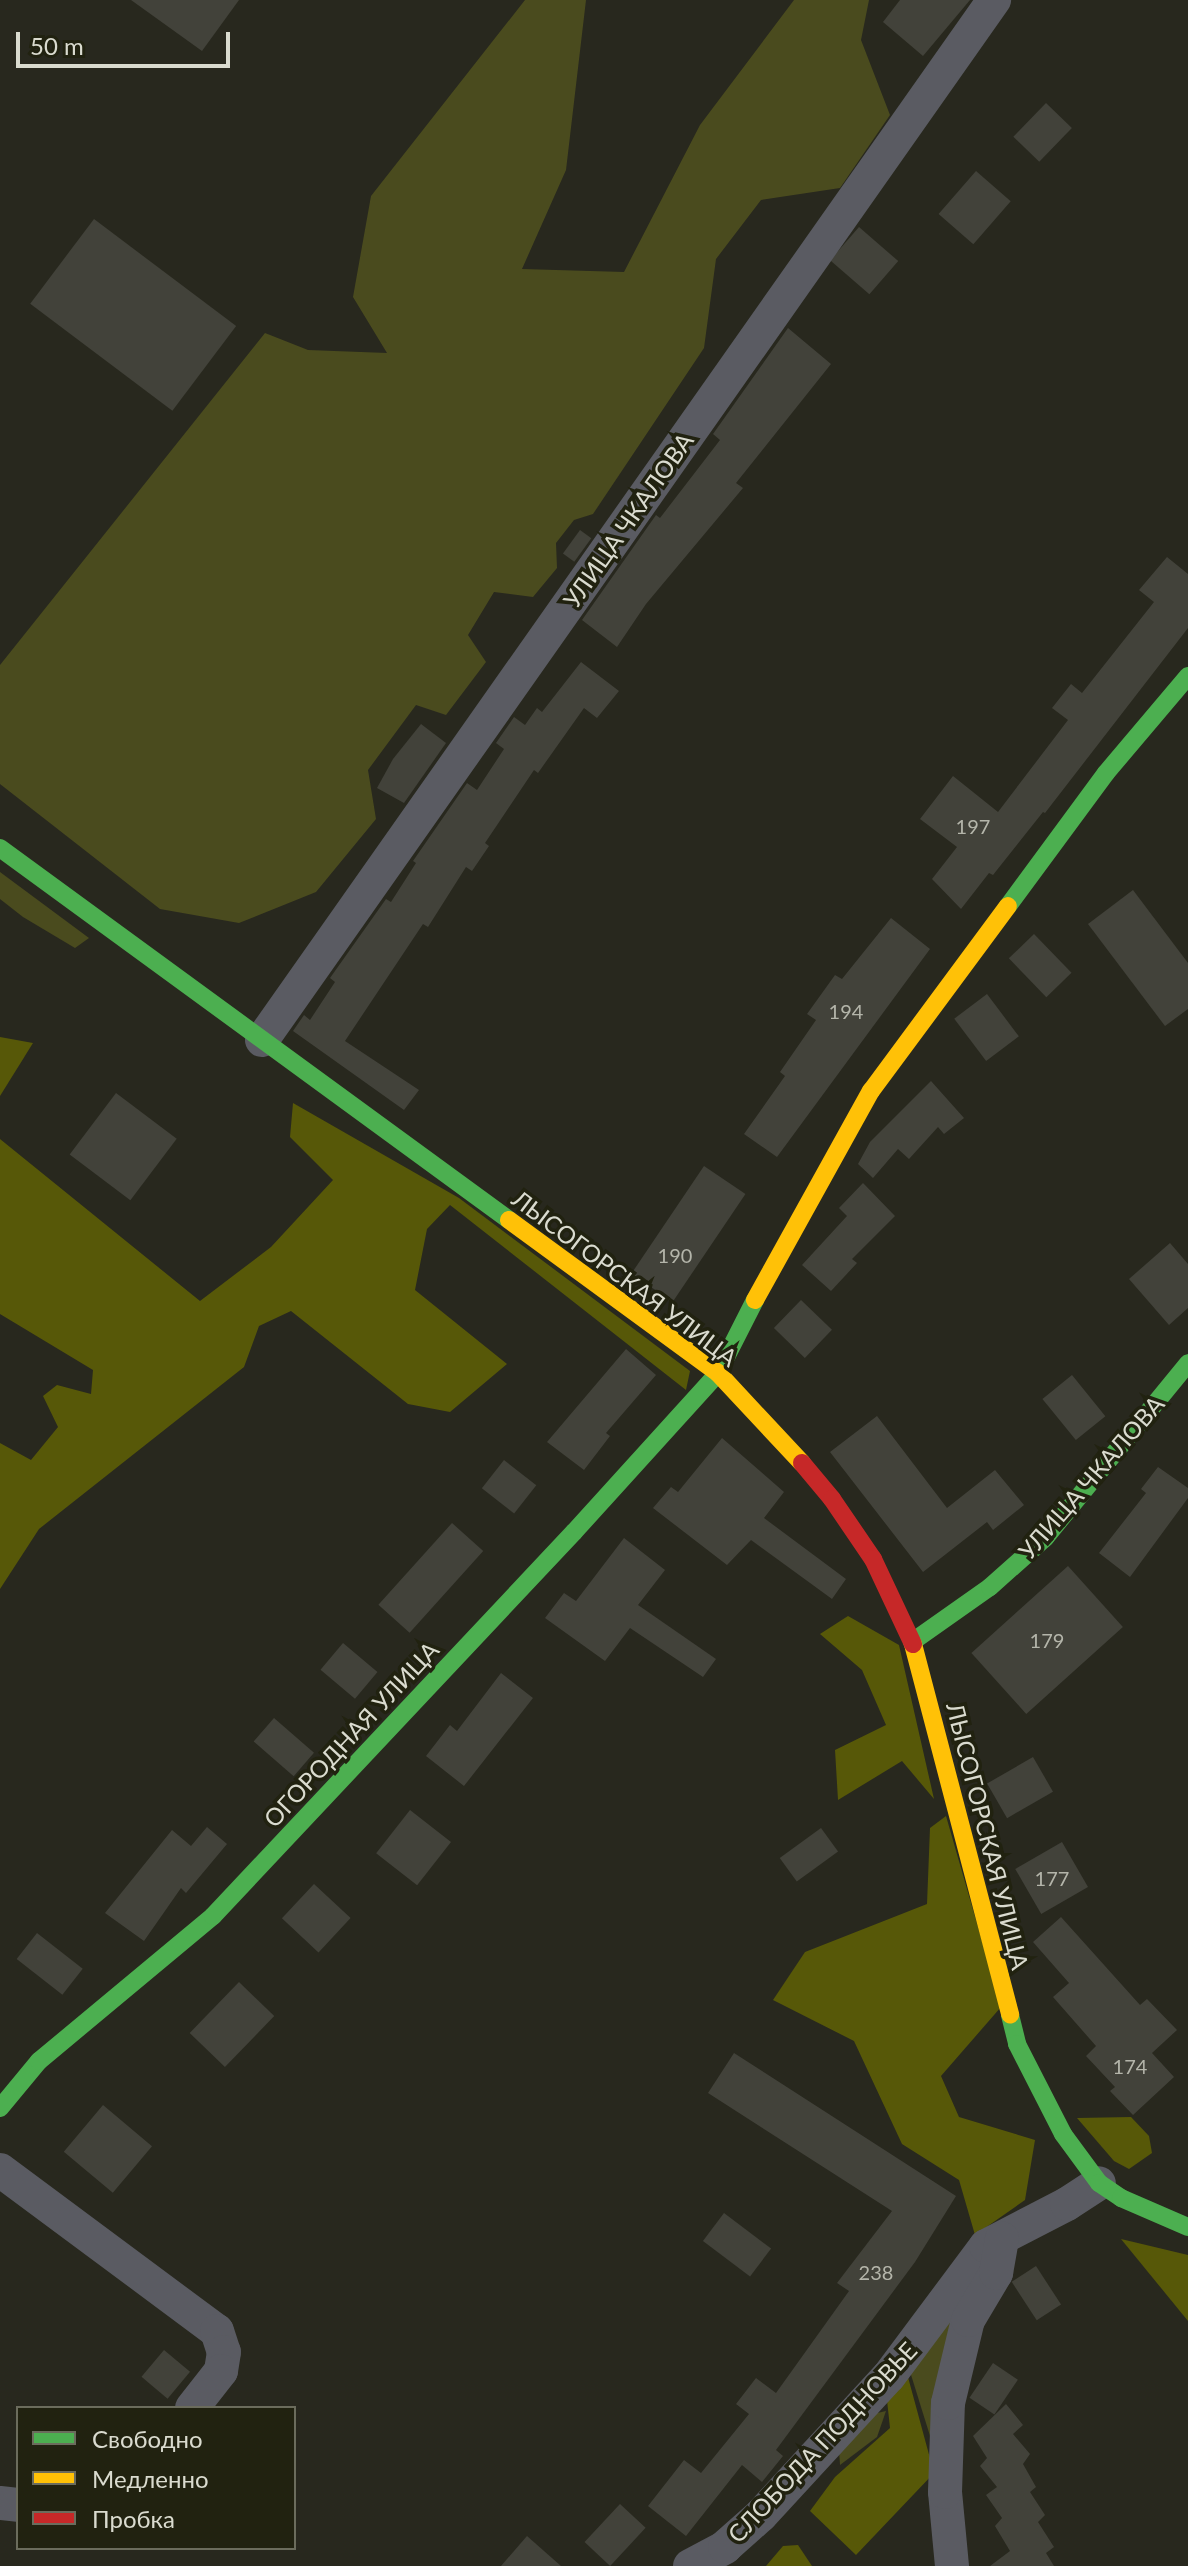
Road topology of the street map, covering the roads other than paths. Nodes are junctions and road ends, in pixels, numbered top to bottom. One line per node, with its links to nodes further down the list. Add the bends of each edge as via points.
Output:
1 (994, 0): 4 (street, УЛИЦА ЧКАЛОВА)
2 (1188, 676): 6 (street, ОГОРОДНАЯ УЛИЦА, via 1106,773 871,1091 792,1228)
3 (0, 848): 4 (street, ЛЫСОГОРСКАЯ УЛИЦА)
4 (262, 1040): 6 (street, ЛЫСОГОРСКАЯ УЛИЦА)
5 (1188, 1363): 7 (street, УЛИЦА ЧКАЛОВА, via 1045,1538 990,1587)
6 (718, 1373): 7 (street, ЛЫСОГОРСКАЯ УЛИЦА, via 832,1499 873,1559); 8 (street, ОГОРОДНАЯ УЛИЦА, via 213,1916 39,2061)
7 (912, 1642): 10 (street, ЛЫСОГОРСКАЯ УЛИЦА, via 1017,2044 1063,2134)
8 (0, 2108)
9 (0, 2170): 13 (street, via 217,2331 224,2352 221,2371)
10 (1099, 2183): 11 (street, ЛЫСОГОРСКАЯ УЛИЦА); 12 (street)
11 (1188, 2227)
12 (987, 2250): 14 (street, СЛОБОДА ПОДНОВЬЕ, via 889,2376 761,2515 725,2547); 15 (street, via 996,2273 968,2320 948,2403 945,2492)
13 (194, 2406)
14 (690, 2566)
15 (952, 2566)

